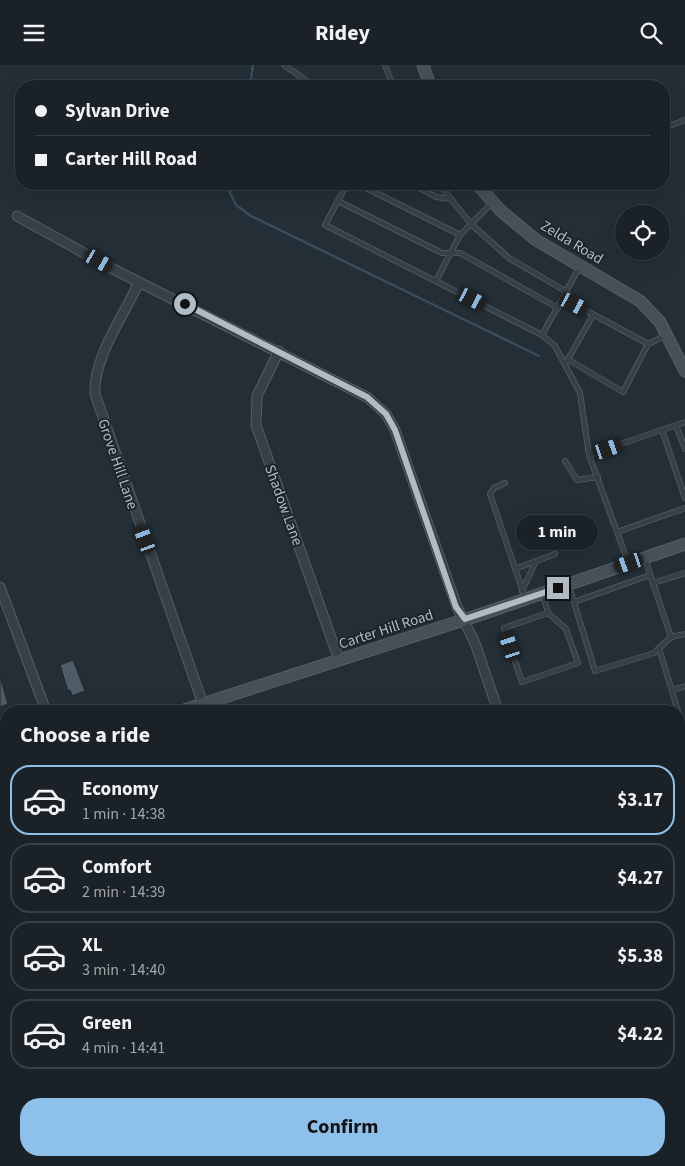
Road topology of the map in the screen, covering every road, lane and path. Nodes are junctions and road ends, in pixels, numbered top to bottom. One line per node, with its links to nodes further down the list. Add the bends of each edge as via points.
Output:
1 (284, 65): 4 (lane)
2 (385, 65): 5 (lane)
3 (423, 65): 6 (main road)
4 (305, 80)
5 (391, 80)
6 (428, 80)
7 (685, 120): 8 (lane)
8 (670, 126)
9 (344, 190): 15 (lane)
10 (370, 190): 19 (lane)
11 (423, 190): 14 (lane, via 436,197)
12 (444, 190): 14 (lane)
13 (484, 190): 16 (main road, Zelda Road)
14 (451, 199): 18 (lane)
15 (338, 201): 20 (lane, via 442,253); 22 (lane, via 325,225)
16 (493, 202): 18 (lane); 21 (main road, Zelda Road, via 536,240)
17 (16, 216): 23 (street)
18 (471, 224): 19 (lane); 24 (lane, via 509,258)
19 (460, 235): 20 (lane)
20 (452, 254): 22 (lane); 25 (lane, via 460,253)
21 (580, 266): 24 (lane); 27 (main road, Zelda Road, via 640,301)
22 (436, 281): 28 (lane)
23 (139, 282): 30 (street); 67 (street, Grove Hill Lane, via 99,363 95,394)
24 (567, 292): 25 (lane); 26 (lane, via 574,304)
25 (558, 308): 28 (lane)
26 (593, 315): 29 (lane); 31 (lane)
27 (668, 334): 29 (lane); 32 (main road, Zelda Road)
28 (542, 335): 31 (lane)
29 (648, 344): 31 (lane, via 623,392)
30 (279, 351): 59 (street, via 367,397 386,414 395,430 456,607); 63 (street, Shadow Lane, via 257,396 256,425)
31 (566, 362): 37 (lane, via 580,393)
32 (685, 371)
33 (685, 422): 34 (lane)
34 (676, 425): 35 (lane); 36 (lane)
35 (662, 430): 37 (lane); 41 (lane)
36 (685, 449)
37 (590, 455): 39 (lane)
38 (565, 461): 39 (lane, via 577,480)
39 (598, 477): 43 (lane)
40 (505, 483): 49 (lane, via 490,494)
41 (685, 498)
42 (685, 508): 43 (lane)
43 (617, 532): 48 (lane)
44 (685, 544): 46 (main road, Carter Hill Road)
45 (555, 554): 47 (lane)
46 (644, 558): 48 (main road, Carter Hill Road); 51 (lane)
47 (535, 563): 49 (lane); 56 (lane)
48 (629, 563): 53 (main road, Carter Hill Road)
49 (515, 569): 56 (lane)
50 (685, 573): 52 (lane)
51 (650, 575): 52 (lane); 57 (lane)
52 (652, 583): 61 (lane)
53 (568, 585): 55 (main road, Carter Hill Road); 57 (lane)
54 (0, 587): 66 (street)
55 (542, 594): 56 (main road, Carter Hill Road); 58 (lane)
56 (524, 595): 59 (main road, Carter Hill Road)
57 (574, 602): 62 (lane, via 596,671 654,653)
58 (548, 613): 58 (lane, via 566,629 578,663 522,682 504,628)
59 (465, 619): 63 (main road, Carter Hill Road); 68 (street)
60 (685, 634): 61 (lane)
61 (671, 637): 62 (lane)
62 (660, 647): 65 (lane)
63 (339, 660): 67 (main road, Carter Hill Road)
64 (685, 686): 65 (lane)
65 (672, 690): 69 (lane)
66 (44, 705)
67 (203, 705)
68 (496, 705)
69 (677, 705)

